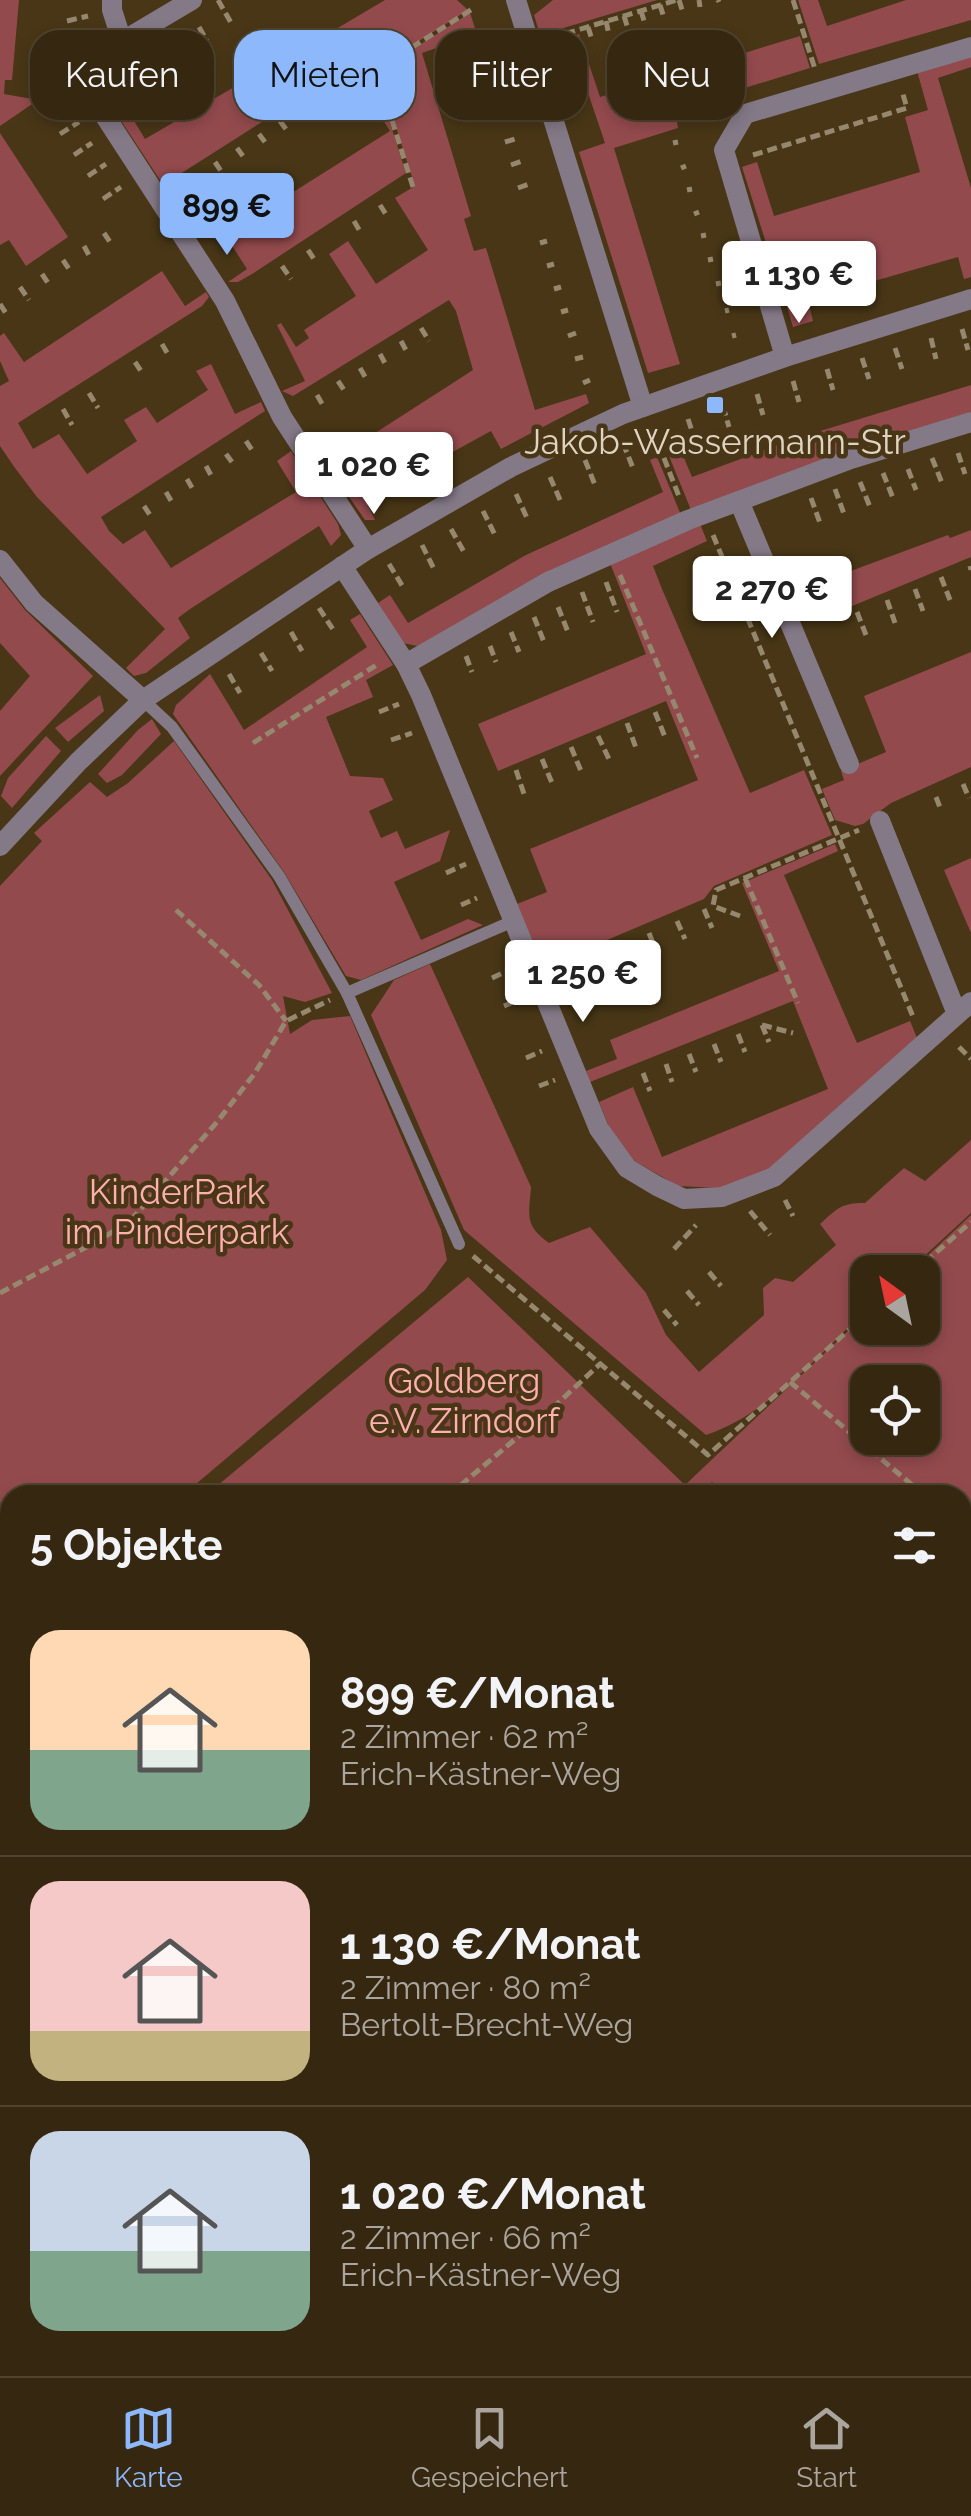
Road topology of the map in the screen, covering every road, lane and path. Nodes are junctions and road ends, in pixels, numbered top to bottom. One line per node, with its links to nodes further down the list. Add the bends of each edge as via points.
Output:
1 (112, 0): 18 (street)
2 (192, 0): 19 (street)
3 (218, 0): 15 (path)
4 (516, 0): 20 (street)
5 (678, 0): 7 (path); 10 (path)
6 (793, 0): 26 (path)
7 (660, 5): 9 (path); 12 (path)
8 (474, 8): 55 (path, via 376,70)
9 (641, 11): 11 (path); 14 (path)
10 (682, 12)
11 (624, 16): 13 (path); 17 (path)
12 (664, 18)
13 (606, 22): 16 (path); 22 (path)
14 (645, 24)
15 (233, 26)
16 (588, 26): 21 (path); 23 (path)
17 (628, 29)
18 (118, 30)
19 (141, 30)
20 (525, 30)
21 (576, 30)
22 (609, 30)
23 (592, 40)
24 (971, 47): 25 (street)
25 (895, 69): 27 (path, via 907,108); 93 (street, via 746,114 724,150)
26 (817, 77)
27 (890, 113): 30 (path); 32 (path)
28 (108, 120): 145 (street, via 226,301 282,417)
29 (553, 120): 112 (street)
30 (866, 120): 33 (path); 35 (path)
31 (280, 121): 34 (path)
32 (893, 124)
33 (842, 128): 37 (path); 39 (path)
34 (288, 132)
35 (869, 132)
36 (259, 134): 42 (path)
37 (817, 135): 41 (path); 43 (path)
38 (515, 139): 40 (path)
39 (844, 139)
40 (505, 142)
41 (792, 143): 45 (path); 46 (path)
42 (267, 146)
43 (820, 147)
44 (238, 148): 48 (path)
45 (767, 150): 47 (path); 51 (path)
46 (796, 154)
47 (740, 158)
48 (245, 159)
49 (522, 161): 52 (path)
50 (215, 162): 53 (path)
51 (770, 162)
52 (511, 165)
53 (222, 174)
54 (529, 184): 56 (path)
55 (413, 187)
56 (518, 188)
57 (380, 205): 58 (path)
58 (387, 216)
59 (354, 221): 61 (path)
60 (104, 233): 62 (path)
61 (362, 233)
62 (112, 245)
63 (84, 246): 65 (path)
64 (308, 250): 67 (path)
65 (91, 259)
66 (63, 260): 69 (path)
67 (316, 262)
68 (282, 266): 71 (path)
69 (70, 272)
70 (42, 274): 72 (path)
71 (291, 279)
72 (50, 286)
73 (20, 288): 75 (path)
74 (971, 299): 93 (street)
75 (29, 300)
76 (0, 304): 77 (path)
77 (7, 315)
78 (960, 320): 85 (path)
79 (421, 328): 81 (path)
80 (928, 330): 90 (path)
81 (429, 340)
82 (893, 341): 96 (path)
83 (401, 342): 88 (path)
84 (162, 344): 89 (path)
85 (968, 350)
86 (860, 351): 98 (path)
87 (380, 354): 94 (path)
88 (408, 354)
89 (169, 356)
90 (936, 359)
91 (135, 362): 97 (path)
92 (825, 363): 102 (path)
93 (788, 366): 107 (path); 112 (street)
94 (387, 367)
95 (360, 368): 99 (path)
96 (902, 369)
97 (143, 374)
98 (869, 379)
99 (367, 380)
100 (338, 381): 104 (path)
101 (754, 387): 113 (path)
102 (834, 390)
103 (88, 393): 109 (path)
104 (346, 393)
105 (316, 395): 108 (path)
106 (721, 398): 116 (path)
107 (799, 402)
108 (324, 407)
109 (98, 408)
110 (63, 410): 115 (path)
111 (686, 410): 119 (path)
112 (647, 415): 138 (path); 145 (street, via 511,467)
113 (763, 415)
114 (971, 422): 133 (street)
115 (72, 425)
116 (729, 428)
117 (620, 434): 126 (path)
118 (246, 440): 120 (path)
119 (695, 440)
120 (254, 452)
121 (581, 452): 130 (path)
122 (226, 454): 123 (path)
123 (234, 465)
124 (206, 466): 128 (path)
125 (546, 468): 134 (path)
126 (633, 468)
127 (187, 478): 131 (path)
128 (214, 478)
129 (511, 484): 140 (path)
130 (595, 485)
131 (194, 491)
132 (166, 492): 136 (path)
133 (738, 501): 138 (street); 199 (street)
134 (561, 502)
135 (479, 503): 142 (path)
136 (173, 504)
137 (144, 506): 139 (path)
138 (696, 517): 144 (path); 147 (street)
139 (152, 518)
140 (527, 518)
141 (446, 520): 146 (path)
142 (495, 535)
143 (417, 537): 151 (path)
144 (719, 551): 148 (path); 152 (path)
145 (376, 552): 150 (street); 155 (path)
146 (464, 552)
147 (611, 554): 174 (street); 194 (path)
148 (708, 556)
149 (0, 560): 182 (street, via 34,603)
150 (342, 566): 174 (street); 182 (street)
151 (434, 569)
152 (729, 574): 153 (path); 157 (path)
153 (718, 578)
154 (941, 578): 159 (path)
155 (403, 587)
156 (914, 588): 163 (path)
157 (738, 598): 161 (path); 164 (path)
158 (887, 600): 166 (path)
159 (950, 600)
160 (316, 602): 168 (path)
161 (729, 602)
162 (858, 612): 169 (path)
163 (924, 612)
164 (748, 620): 167 (path); 171 (path)
165 (284, 622): 173 (path)
166 (895, 623)
167 (738, 624)
168 (334, 631)
169 (866, 635)
170 (254, 641): 178 (path)
171 (758, 644): 172 (path); 176 (path)
172 (748, 648)
173 (302, 651)
174 (402, 658): 191 (path); 216 (street)
175 (222, 662): 180 (path)
176 (767, 665): 177 (path); 179 (path)
177 (757, 669)
178 (272, 671)
179 (776, 689): 181 (path); 184 (path)
180 (240, 692)
181 (768, 692)
182 (143, 700): 210 (street); 225 (lane, via 172,728 279,876)
183 (654, 712): 189 (path)
184 (786, 712): 185 (path); 187 (path)
185 (778, 716)
186 (627, 723): 193 (path)
187 (795, 734): 190 (path); 195 (path)
188 (598, 736): 197 (path)
189 (665, 736)
190 (787, 738)
191 (253, 743)
192 (570, 748): 201 (path)
193 (636, 748)
194 (697, 758)
195 (805, 758): 198 (path); 209 (path)
196 (542, 759): 202 (path)
197 (609, 759)
198 (797, 762)
199 (849, 764)
200 (516, 770): 204 (path)
201 (581, 771)
202 (552, 783)
203 (963, 784): 206 (path)
204 (524, 794)
205 (936, 796): 207 (path)
206 (969, 798)
207 (941, 810)
208 (880, 821): 209 (path); 227 (street)
209 (838, 839): 211 (path); 233 (path)
210 (0, 846)
211 (744, 878): 214 (path, via 716,890 713,906); 226 (path)
212 (176, 910): 228 (path, via 259,985)
213 (704, 910): 217 (path)
214 (740, 916)
215 (677, 921): 219 (path)
216 (512, 922): 225 (lane); 233 (street, via 599,1130 627,1168 684,1199 722,1197 774,1177)
217 (712, 928)
218 (649, 933): 221 (path)
219 (684, 939)
220 (622, 945): 223 (path)
221 (656, 951)
222 (593, 957): 224 (path)
223 (628, 962)
224 (600, 974)
225 (347, 994): 228 (path); 243 (lane)
226 (798, 1003)
227 (964, 1008): 233 (street)
228 (286, 1021): 248 (path, via 217,1122 131,1220)
229 (793, 1033): 231 (path, via 762,1024)
230 (738, 1034): 234 (path)
231 (769, 1042)
232 (714, 1044): 236 (path)
233 (925, 1045)
234 (745, 1052)
235 (689, 1054): 238 (path)
236 (721, 1062)
237 (666, 1064): 240 (path)
238 (696, 1072)
239 (643, 1073): 241 (path)
240 (672, 1082)
241 (650, 1091)
242 (971, 1222): 244 (path)
243 (459, 1244): 253 (path)
244 (933, 1255)
245 (708, 1272): 246 (path)
246 (721, 1286)
247 (687, 1291): 249 (path)
248 (0, 1293)
249 (699, 1305)
250 (664, 1310): 251 (path)
251 (677, 1325)
252 (850, 1330): 254 (path)
253 (601, 1363): 254 (path, via 708,1455); 255 (path)
254 (790, 1382): 256 (path)
255 (461, 1485)
256 (912, 1485)

